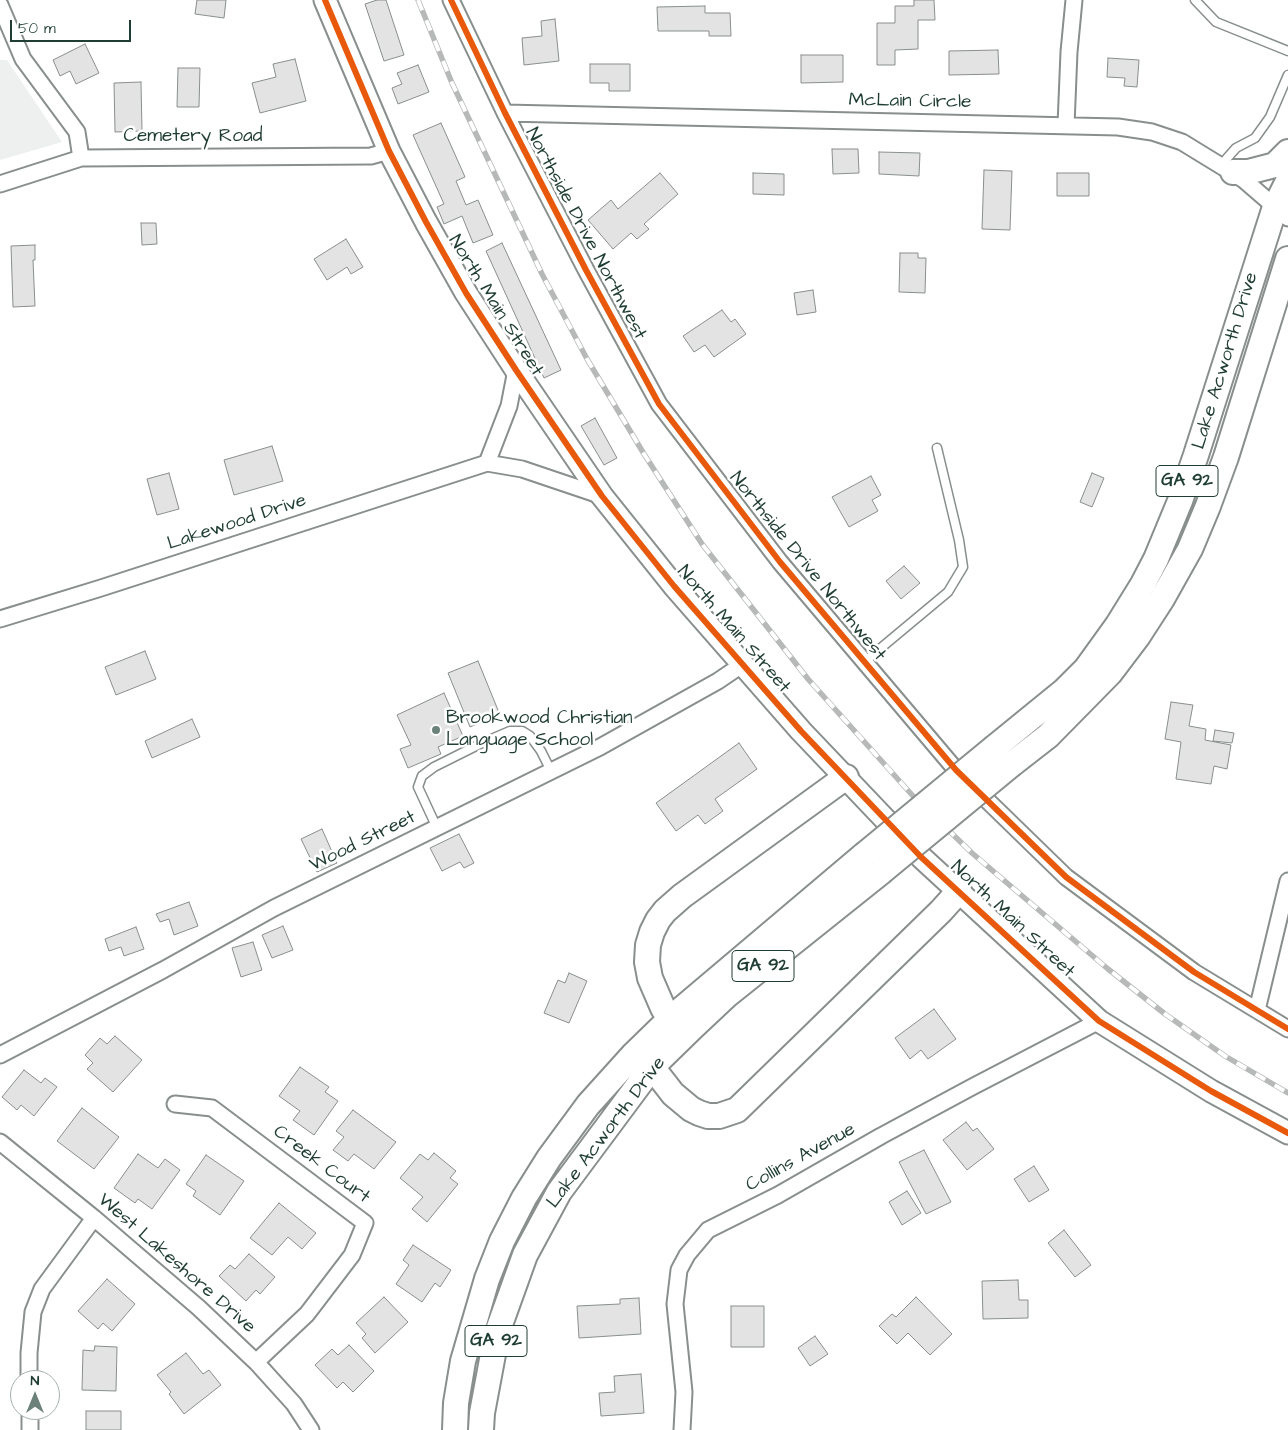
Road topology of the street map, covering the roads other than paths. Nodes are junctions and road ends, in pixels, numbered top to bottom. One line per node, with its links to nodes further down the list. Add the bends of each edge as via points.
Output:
1 (325, 0): 10 (main road, North Main Street)
2 (451, 0): 8 (street, Northside Drive Northwest)
3 (1074, 0): 9 (street)
4 (1195, 0): 6 (lane, via 1216,22)
5 (0, 5): 12 (street, via 24,59 77,132)
6 (1288, 52)
7 (1288, 75): 13 (lane, via 1270,116 1255,138 1236,148)
8 (505, 113): 9 (street, McLain Circle); 25 (street, Northside Drive Northwest, via 659,404 780,562)
9 (1066, 125): 13 (street, McLain Circle, via 1152,132 1182,142)
10 (390, 151): 12 (street, Cemetery Road, via 371,156); 20 (main road, North Main Street, via 466,292)
11 (1288, 152): 13 (main road, via 1275,165 1248,172)
12 (81, 158): 15 (street, Cemetery Road)
13 (1227, 168): 16 (street, McLain Circle)
14 (1288, 182): 16 (main road, Lake Acworth Drive / GA 92)
15 (0, 184)
16 (1281, 212): 33 (main road, Lake Acworth Drive / GA 92, bridge, via 1169,528 1143,584 1086,669 1065,690)
17 (1288, 259): 19 (main road, Lake Acworth Drive / GA 92)
18 (1288, 288): 19 (main road)
19 (1270, 317): 37 (main road, Lake Acworth Drive / GA 92, bridge, via 1226,457 1190,549 1162,599 1110,673 1048,736 727,995)
20 (516, 370): 22 (street, via 509,406); 23 (main road, North Main Street)
21 (938, 448): 25 (lane, via 960,540 963,567 948,592)
22 (486, 463): 23 (street, Lakewood Drive, via 522,469); 24 (street, Lakewood Drive)
23 (602, 496): 26 (main road, North Main Street, via 674,586)
24 (0, 619)
25 (864, 662): 32 (street, Northside Drive Northwest, via 956,770 1066,876 1194,972)
26 (743, 664): 27 (street, Wood Street, via 600,747); 28 (main road, North Main Street)
27 (551, 771): 29 (street, Wood Street); 29 (lane, via 541,751 522,731 510,731 482,743 422,776 418,787)
28 (846, 778): 31 (main road, North Main Street, via 921,857); 33 (main road, via 665,910 648,945 647,962 650,978)
29 (437, 828): 36 (street, Wood Street, via 274,908 163,970)
30 (1288, 881): 32 (street)
31 (959, 891): 34 (main road, North Main Street); 37 (main road, via 738,1110 708,1116 691,1109 673,1094)
32 (1257, 1010): 35 (street, Northside Drive Northwest)
33 (670, 1019): 45 (main road, Lake Acworth Drive / GA 92, via 617,1071 571,1126 506,1232 486,1279 467,1344 456,1403)
34 (1099, 1021): 39 (main road, North Main Street, via 1211,1091); 47 (street, Collins Avenue, via 708,1230 679,1270 675,1304 684,1392)
35 (1288, 1029)
36 (0, 1054)
37 (652, 1067): 46 (main road, Lake Acworth Drive / GA 92, via 559,1192 525,1255 497,1333)
38 (175, 1104): 42 (street, Creek Court, via 212,1108 365,1224 352,1255 307,1314)
39 (1288, 1133)
40 (0, 1142): 41 (street, West Lakeshore Drive)
41 (94, 1218): 42 (street, West Lakeshore Drive); 43 (street, via 42,1288 33,1312)
42 (256, 1362): 44 (street, West Lakeshore Drive, via 294,1404)
43 (29, 1370)
44 (311, 1430)
45 (455, 1430)
46 (481, 1430)
47 (682, 1430)

